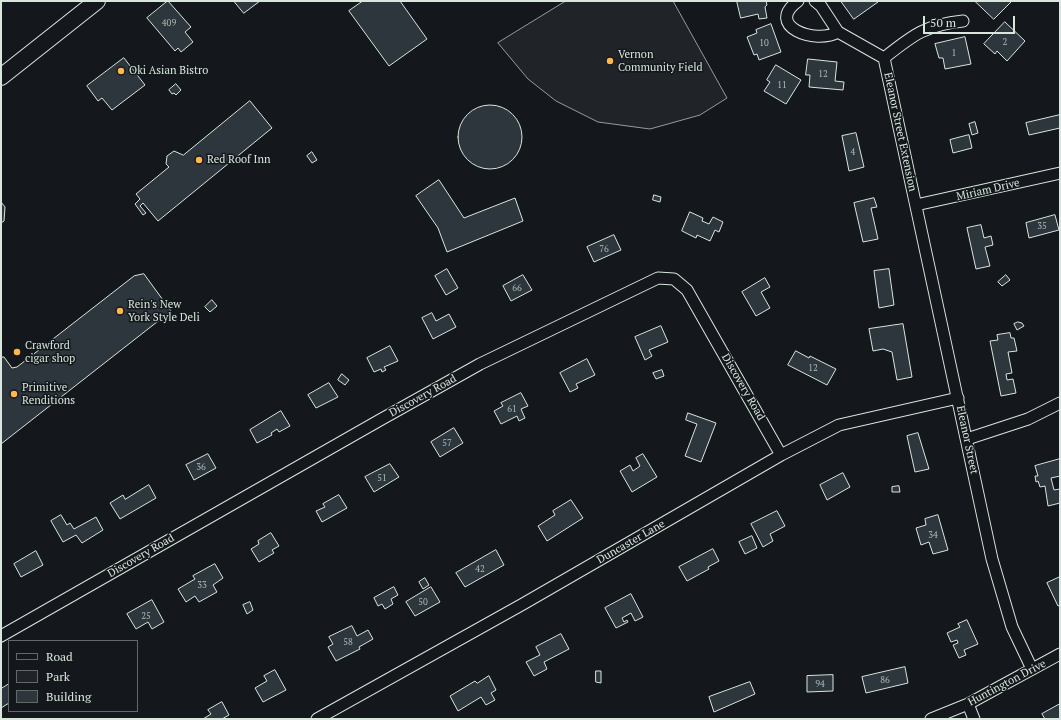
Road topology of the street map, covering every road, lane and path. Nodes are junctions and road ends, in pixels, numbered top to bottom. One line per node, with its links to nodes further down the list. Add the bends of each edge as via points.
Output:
1 (97, 1): 7 (main road)
2 (798, 1): 5 (street, via 790,6 786,13 787,20 795,32 807,36 823,36)
3 (814, 1): 5 (street, Eleanor Street Extension, via 821,6)
4 (963, 21): 6 (street, Eleanor Street Extension, via 941,24 918,32)
5 (838, 32): 6 (street, Eleanor Street Extension)
6 (884, 58): 9 (street, Eleanor Street Extension)
7 (1, 77)
8 (1060, 173): 9 (street, Miriam Drive)
9 (916, 205): 10 (street, Eleanor Street)
10 (958, 398): 12 (street, Eleanor Street); 13 (street, Duncaster Lane, via 839,425)
11 (1060, 402): 12 (street, via 1028,419)
12 (967, 439): 16 (street, Eleanor Street, via 992,560 1012,627)
13 (781, 455): 14 (street, Discovery Road, via 687,290 674,279 658,278 473,368); 18 (street, Duncaster Lane)
14 (1, 636)
15 (1060, 654): 16 (street, Huntington Drive)
16 (1032, 669): 17 (street, Huntington Drive)
17 (968, 704): 19 (street, Huntington Drive); 20 (street)
18 (318, 719)
19 (931, 719)
20 (974, 719)

